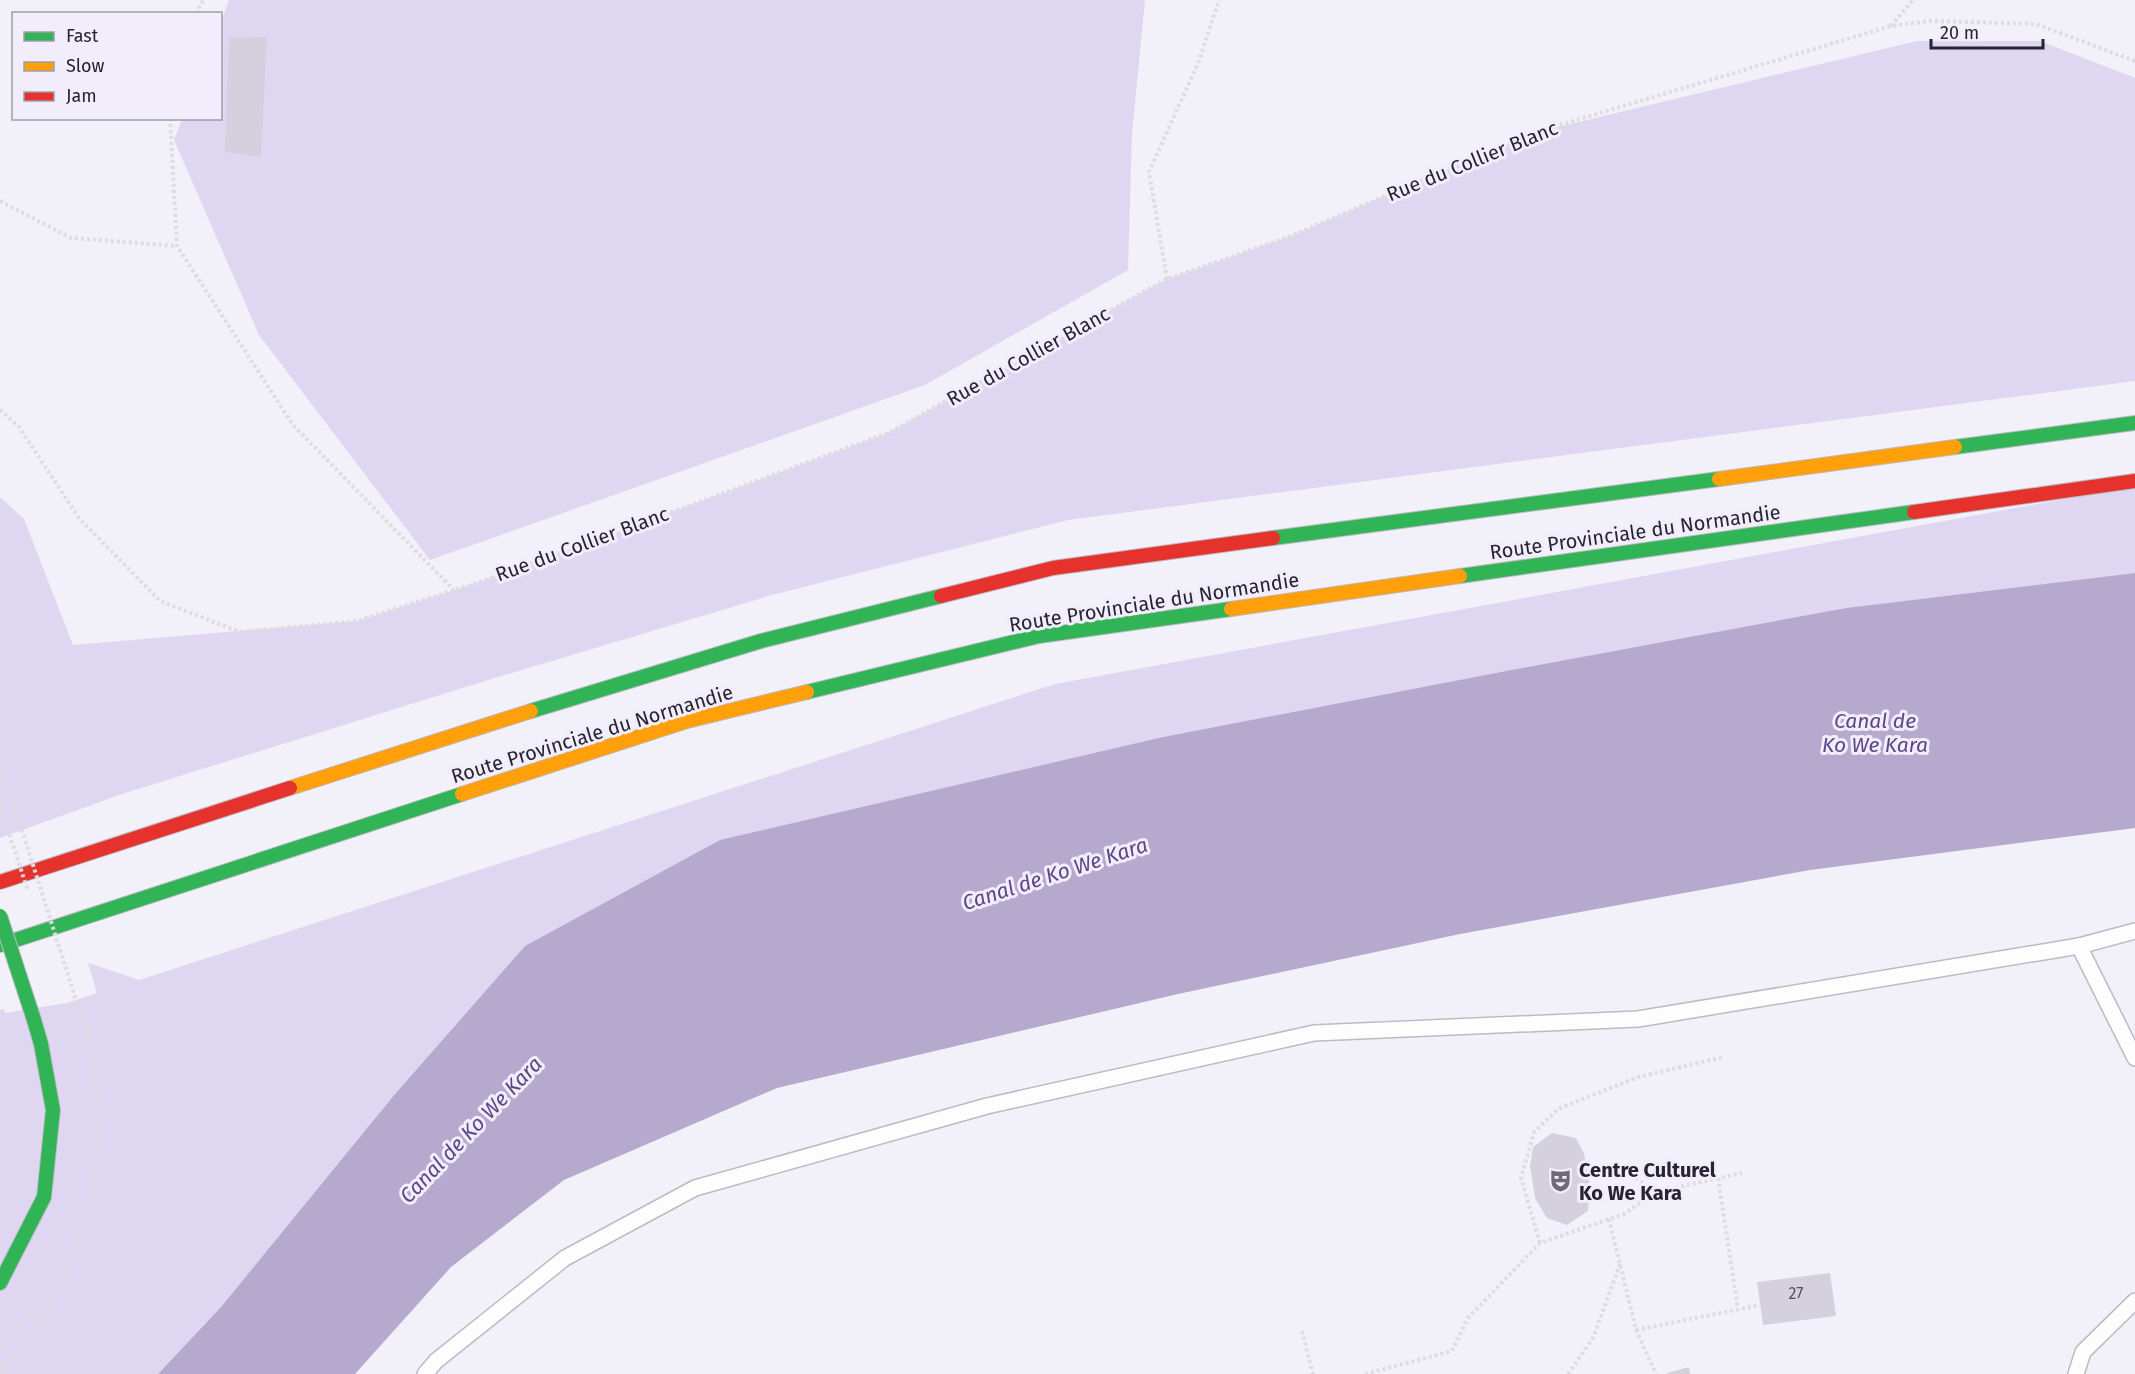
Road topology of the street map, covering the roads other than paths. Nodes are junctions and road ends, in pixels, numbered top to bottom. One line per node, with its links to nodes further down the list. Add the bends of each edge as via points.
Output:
1 (2135, 423): 3 (main road, Route Provinciale du Normandie, via 1053,568 761,641 481,726)
2 (2135, 481): 6 (main road, Route Provinciale du Normandie, via 1039,636 687,721)
3 (86, 855): 4 (main road); 5 (main road, Route Provinciale du Normandie)
4 (0, 867)
5 (0, 882)
6 (112, 910): 9 (main road); 10 (main road, Route Provinciale du Normandie)
7 (0, 916): 15 (main road, bridge, via 41,1044 53,1110 44,1197)
8 (2135, 932): 11 (lane)
9 (62, 940)
10 (0, 945)
11 (2079, 946): 14 (lane); 17 (lane, via 1638,1019 1314,1033 987,1106 695,1188 565,1258)
12 (32, 958): 13 (main road)
13 (0, 974)
14 (2135, 1058)
15 (0, 1282)
16 (2135, 1301): 18 (lane, via 2083,1352)
17 (425, 1374)
18 (2076, 1374)

